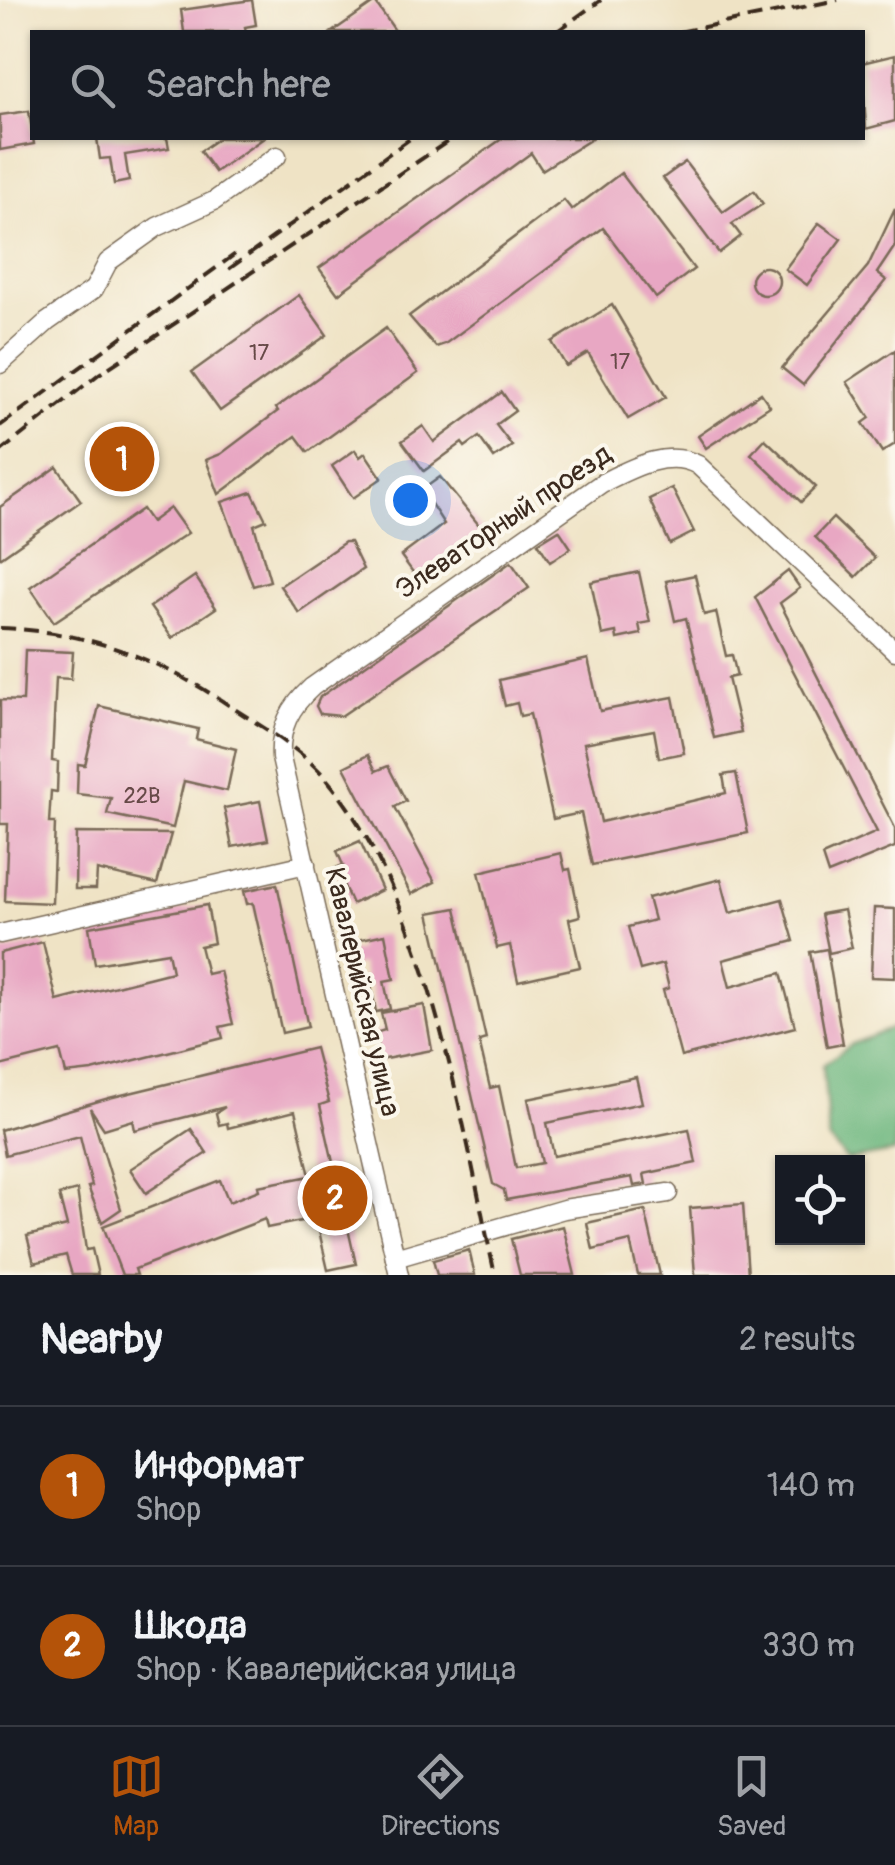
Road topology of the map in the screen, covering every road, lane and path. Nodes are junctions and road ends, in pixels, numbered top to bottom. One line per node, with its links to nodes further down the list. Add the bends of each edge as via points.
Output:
1 (277, 156): 2 (street, via 108,262 94,290)
2 (0, 364)
3 (895, 650): 4 (street, Элеваторный проезд, via 698,465 672,458 602,483 312,687)
4 (286, 720): 5 (street, Кавалерийская улица, via 281,758)
5 (306, 864): 6 (street); 8 (street, Кавалерийская улица)
6 (0, 934)
7 (668, 1192): 8 (street, via 564,1208)
8 (397, 1267)

